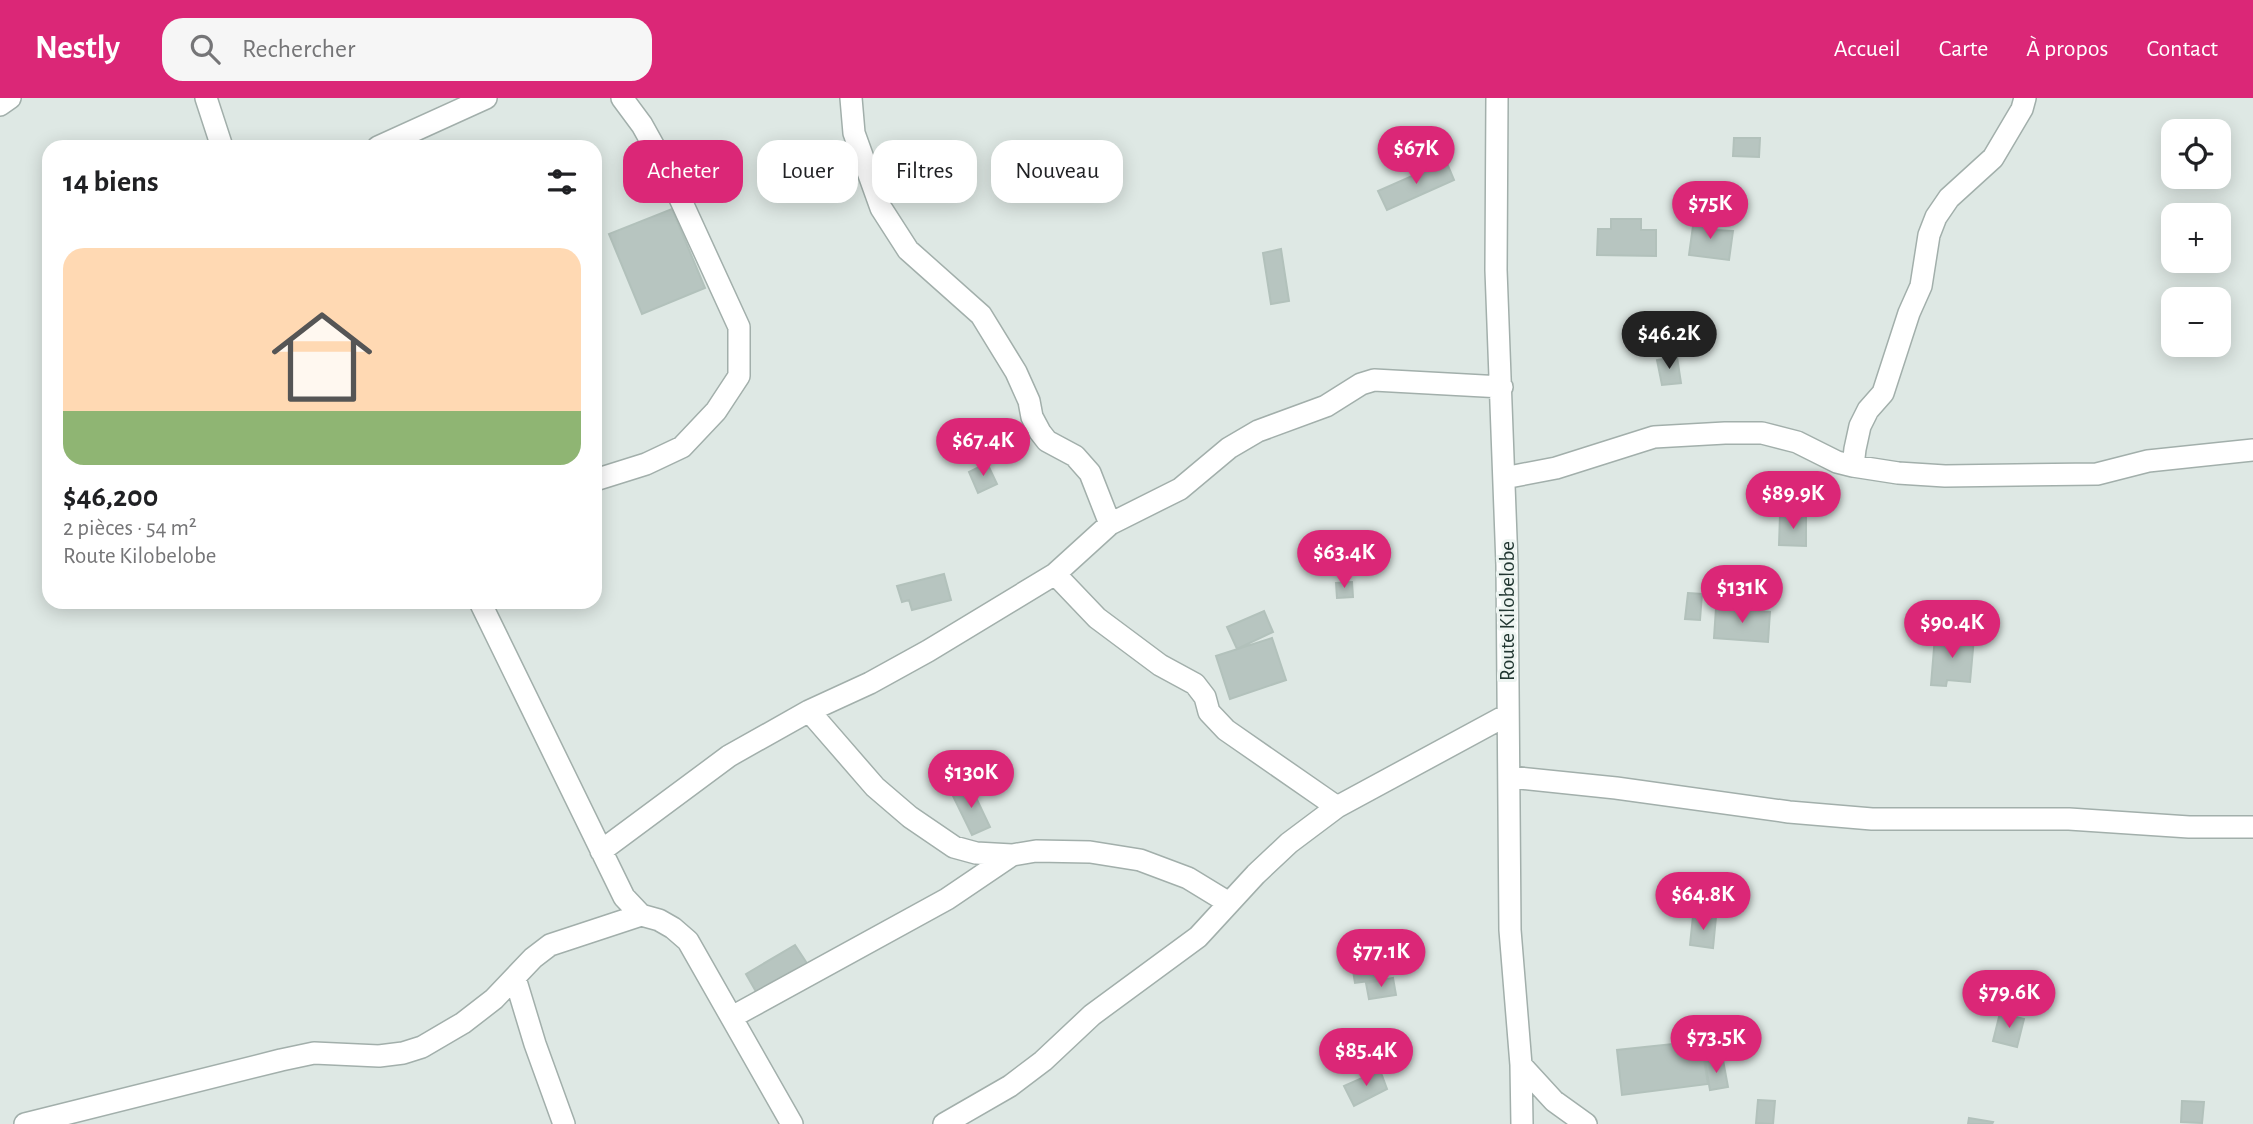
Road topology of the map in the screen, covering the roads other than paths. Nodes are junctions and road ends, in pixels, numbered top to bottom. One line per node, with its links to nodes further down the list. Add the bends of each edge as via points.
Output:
1 (10, 98): 8 (street)
2 (206, 98): 9 (street)
3 (486, 98): 10 (street)
4 (622, 98): 14 (street, via 667,170 739,327 739,376 716,411 682,447)
5 (851, 98): 16 (street, via 854,133 881,208 908,250 981,315 1016,372 1040,432 1090,473)
6 (1497, 98): 11 (street, Route Kilobelobe, via 1496,270)
7 (2025, 98): 13 (street, via 1993,158 1949,198 1936,217 1921,286 1883,393 1860,426)
8 (0, 105)
9 (220, 140)
10 (393, 140)
11 (1502, 387): 15 (street, Route Kilobelobe); 16 (street, via 1374,380 1361,384 1326,406 1258,431 1229,448 1181,489)
12 (2253, 450): 13 (street, via 2148,461 2097,474 1945,476)
13 (1853, 466): 15 (street, via 1797,442 1762,433 1725,433 1654,437 1556,468)
14 (602, 478)
15 (1504, 478): 20 (street, Route Kilobelobe)
16 (1110, 524): 17 (street)
17 (1055, 574): 19 (street, via 870,683); 22 (street, via 1097,618 1160,665 1195,684 1209,712 1226,730)
18 (483, 609): 24 (street)
19 (809, 711): 24 (street, via 729,756); 25 (street, via 860,771 910,817 954,847)
20 (1507, 715): 21 (street, Route Kilobelobe); 22 (street)
21 (1510, 777): 23 (street, via 1872,819 2055,819); 30 (street, Route Kilobelobe, via 1510,930)
22 (1337, 807): 26 (street, via 1289,843)
23 (2253, 827)
24 (601, 851): 27 (street, via 624,897)
25 (1012, 855): 26 (street, via 1090,852 1140,860 1188,878); 29 (street, via 947,900)
26 (1229, 903): 34 (street, via 1198,937 1092,1015 1043,1061)
27 (641, 915): 28 (street, via 550,945); 29 (street, via 659,920 688,941)
28 (515, 978): 31 (street, via 463,1023 403,1053 314,1053 281,1059); 32 (street)
29 (732, 1017): 33 (street)
30 (1521, 1065): 35 (street, Route Kilobelobe); 36 (street, via 1554,1101)
31 (25, 1124)
32 (564, 1124)
33 (792, 1124)
34 (944, 1124)
35 (1522, 1124)
36 (1586, 1124)

